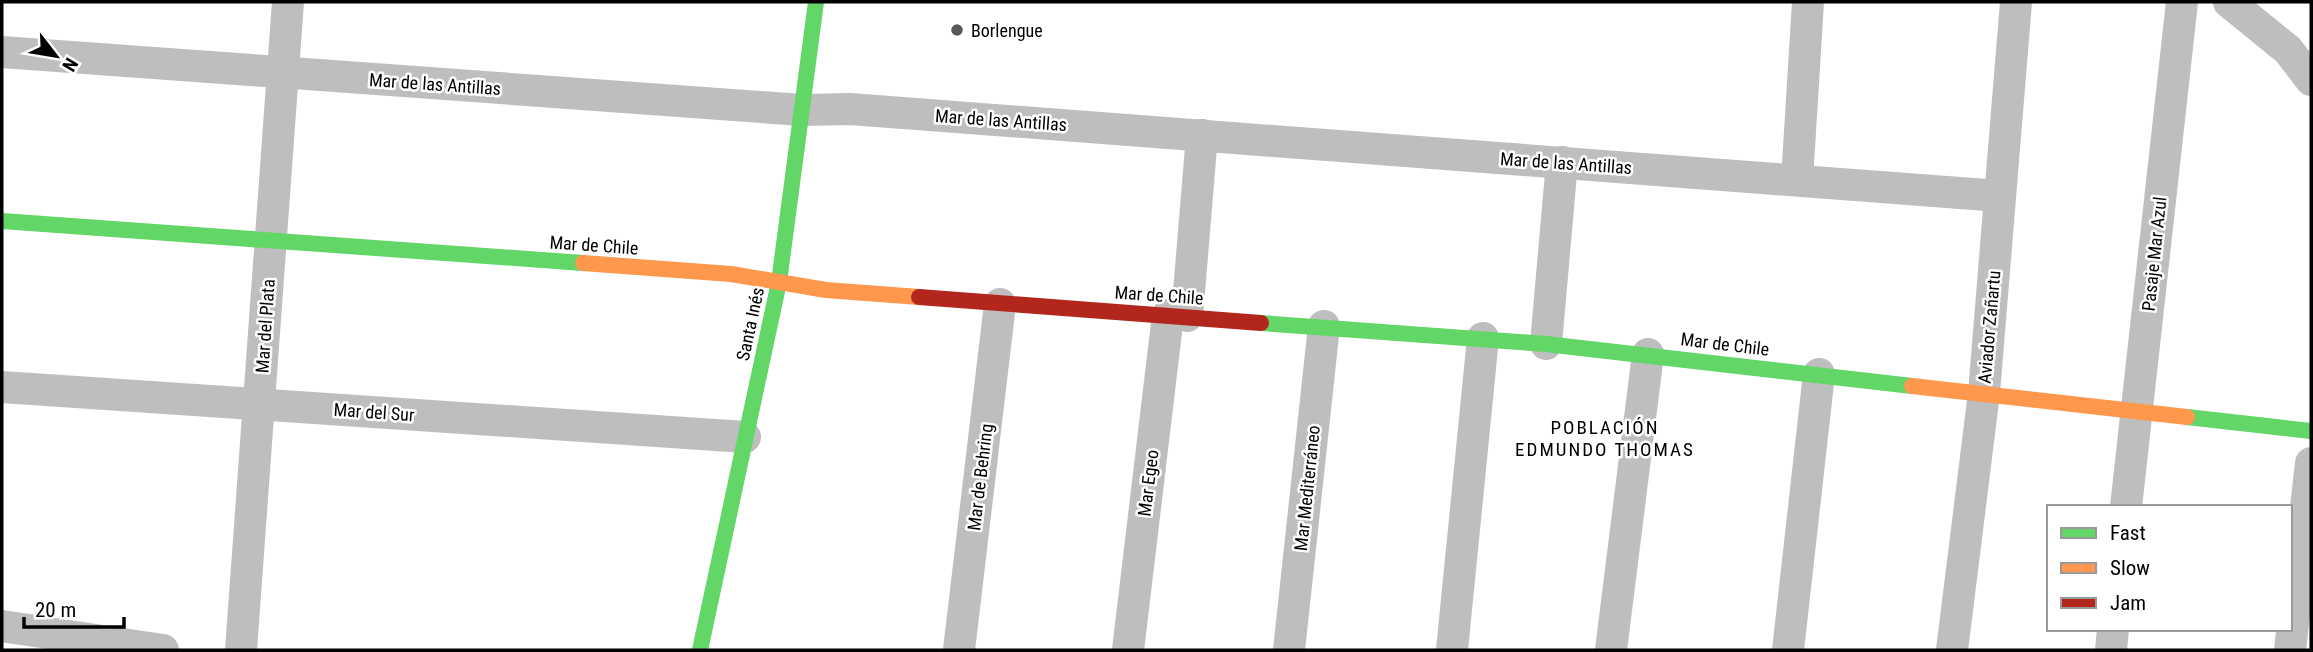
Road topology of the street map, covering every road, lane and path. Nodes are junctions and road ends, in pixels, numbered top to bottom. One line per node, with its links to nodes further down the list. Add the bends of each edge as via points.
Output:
1 (288, 2): 8 (street, Mar del Plata)
2 (816, 2): 10 (street, Santa Inés)
3 (1808, 2): 13 (street)
4 (2016, 2): 14 (street, Aviador Zañartu)
5 (2182, 2): 28 (street, Pasaje Mar Azul)
6 (2229, 2): 9 (street, via 2288,50)
7 (2, 52): 8 (street, Mar de las Antillas)
8 (283, 72): 10 (street, Mar de las Antillas); 16 (street, Mar del Plata)
9 (2311, 80)
10 (802, 110): 11 (street, Mar de las Antillas, via 850,108); 17 (street, Santa Inés)
11 (1202, 135): 12 (street, Mar de las Antillas); 19 (street, Mar Egeo)
12 (1562, 162): 13 (street, Mar de las Antillas); 22 (street)
13 (1797, 180): 14 (street, Mar de las Antillas)
14 (2000, 196): 26 (street, Aviador Zañartu)
15 (2, 221): 16 (street, Mar de Chile)
16 (271, 241): 17 (street, Mar de Chile, via 731,274); 27 (street, Mar del Plata)
17 (779, 282): 18 (street, Mar de Chile); 30 (street, Santa Inés)
18 (1000, 304): 19 (street, Mar de Chile); 39 (street, Mar de Behring)
19 (1177, 316): 20 (street, Mar de Chile); 40 (street, Mar Egeo)
20 (1324, 326): 21 (street, Mar de Chile); 41 (street, Mar Mediterráneo)
21 (1483, 338): 22 (street, Mar de Chile); 42 (street)
22 (1546, 344): 23 (street, Mar de Chile)
23 (1648, 354): 24 (street, Mar de Chile); 43 (street)
24 (1819, 374): 26 (street, Mar de Chile); 44 (street)
25 (2, 387): 27 (street, Mar del Sur)
26 (1984, 393): 28 (street, Mar de Chile); 45 (street, Aviador Zañartu)
27 (259, 404): 30 (street, Mar del Sur); 37 (street, Mar del Plata)
28 (2136, 410): 29 (street, Mar de Chile); 32 (street, Pasaje Mar Azul)
29 (2311, 431)
30 (745, 437): 38 (street, Santa Inés)
31 (2311, 463): 47 (street)
32 (2126, 505)
33 (2, 626): 35 (street)
34 (2113, 631): 46 (street)
35 (128, 648): 36 (street)
36 (163, 650)
37 (241, 650)
38 (700, 650)
39 (959, 650)
40 (1128, 650)
41 (1289, 650)
42 (1452, 650)
43 (1611, 650)
44 (1788, 650)
45 (1952, 650)
46 (2111, 650)
47 (2290, 650)

